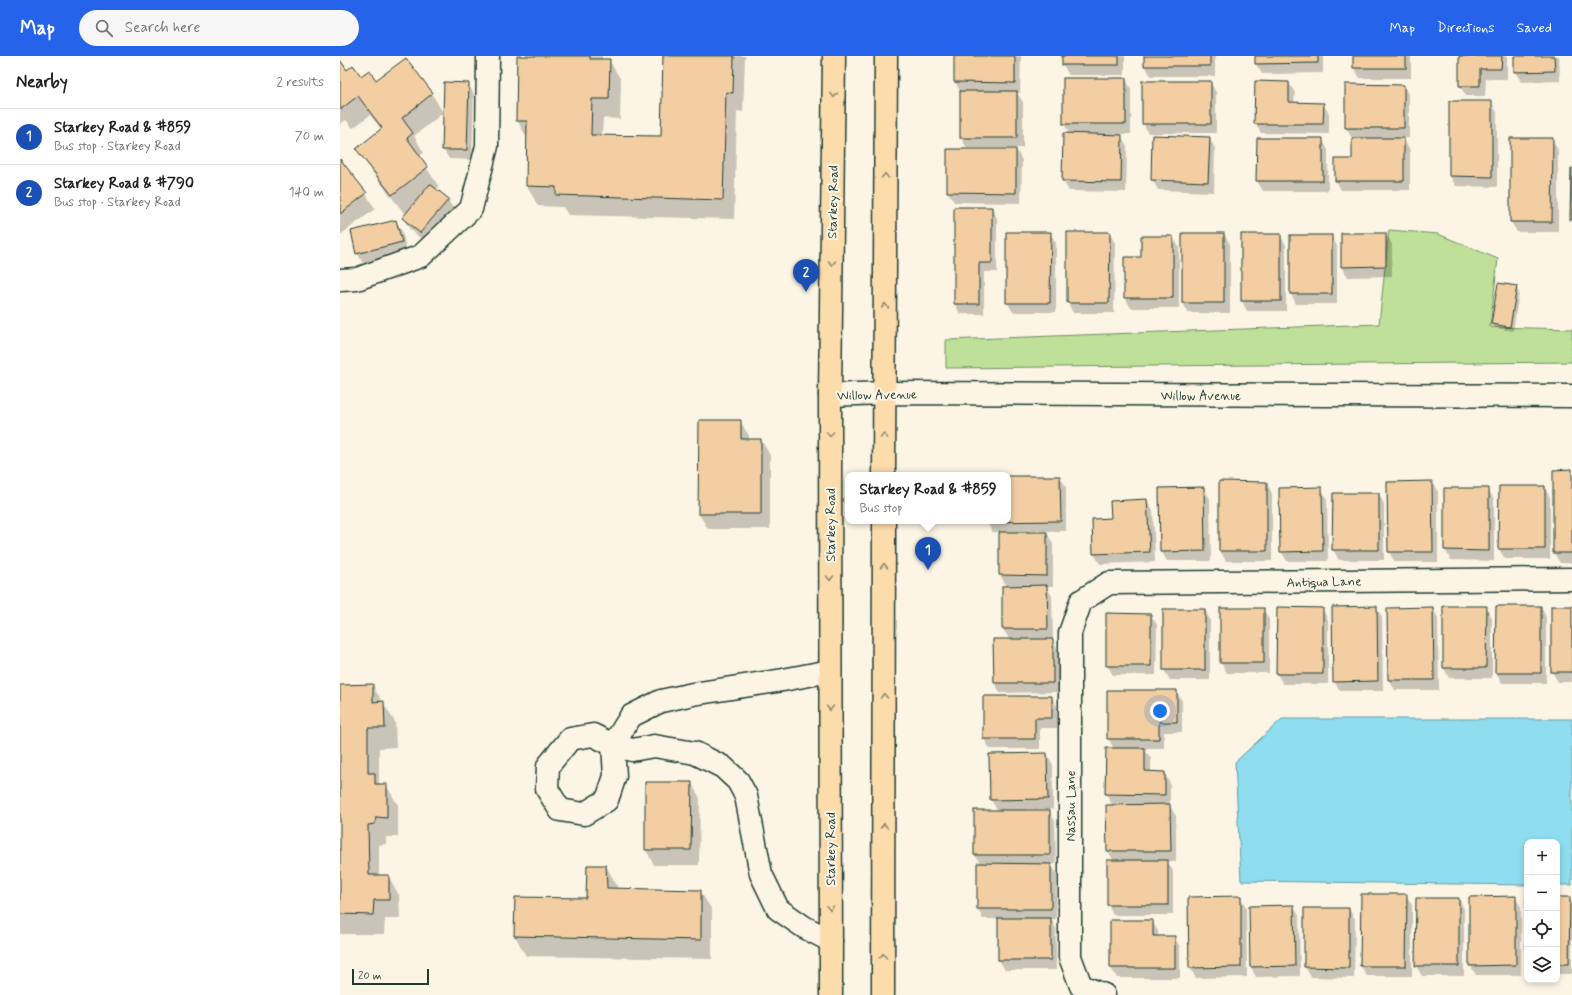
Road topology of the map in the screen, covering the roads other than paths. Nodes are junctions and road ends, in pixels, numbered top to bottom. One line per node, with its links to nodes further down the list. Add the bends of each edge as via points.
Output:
1 (488, 56): 4 (street, via 487,146 471,210 421,256 357,279)
2 (834, 56): 6 (main road, Starkey Road, one-way to 6)
3 (886, 56): 5 (main road, one-way to 3)
4 (340, 280)
5 (884, 394): 6 (street, Willow Avenue); 7 (street, Willow Avenue); 8 (main road, one-way to 5)
6 (830, 395): 12 (main road, Starkey Road, one-way to 12)
7 (1572, 396)
8 (884, 472)
9 (884, 524): 15 (main road, one-way to 9)
10 (1572, 579): 11 (street, Antiqua Lane, via 1109,584)
11 (1081, 601): 16 (street, Nassau Lane, via 1070,633 1070,957 1081,986)
12 (830, 671): 13 (main road, Starkey Road, one-way to 13); 13 (street, via 661,701 631,716 613,745 632,750 654,746 695,753 723,767 738,781 746,796 761,874 778,910)
13 (830, 941): 14 (main road, Starkey Road)
14 (830, 995)
15 (883, 995)
16 (1104, 995)

